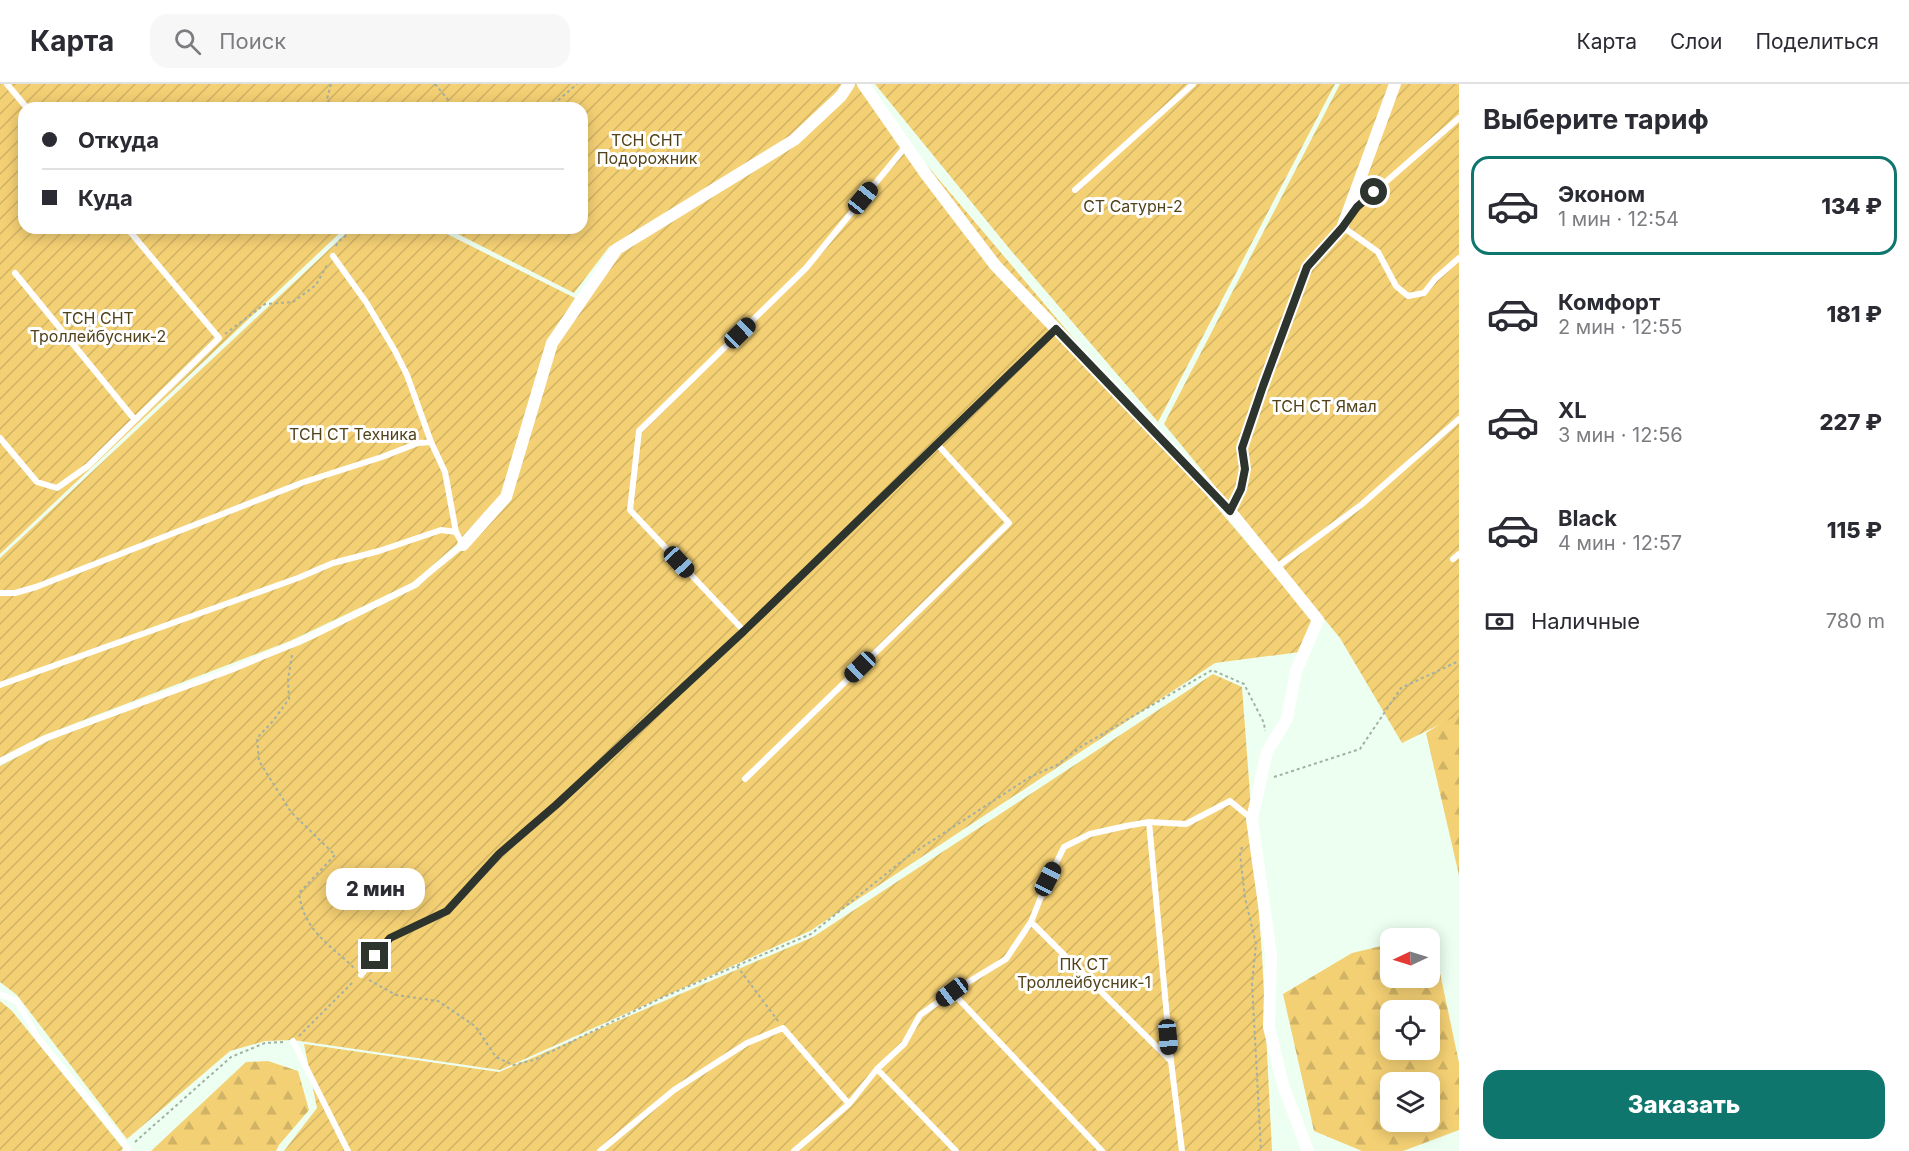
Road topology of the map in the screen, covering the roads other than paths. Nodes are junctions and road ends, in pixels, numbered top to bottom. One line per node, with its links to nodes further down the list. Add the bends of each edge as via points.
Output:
1 (7, 84): 6 (lane)
2 (849, 84): 23 (street, via 794,140 616,249 552,343 506,497)
3 (863, 84): 8 (street)
4 (1193, 84): 9 (lane)
5 (1395, 84): 10 (street)
6 (22, 102)
7 (1459, 118): 10 (lane, via 1357,207)
8 (906, 146): 15 (street, via 995,265); 28 (lane, via 806,268 639,431 630,510)
9 (1075, 190)
10 (1342, 228): 13 (lane, via 1378,252 1396,286 1408,296 1424,293); 21 (street, via 1307,267 1242,448 1245,469)
11 (132, 234): 17 (lane, via 219,338)
12 (333, 256): 19 (lane, via 395,351)
13 (1459, 258)
14 (15, 273): 17 (lane)
15 (1056, 329): 20 (lane); 21 (street)
16 (1459, 419): 26 (lane, via 1361,505)
17 (135, 420): 18 (lane, via 88,466 57,488 37,482)
18 (0, 438)
19 (430, 442): 22 (lane, via 445,472); 27 (lane, via 303,482 36,587 15,593)
20 (937, 444): 28 (lane); 31 (lane, via 1009,523)
21 (1230, 511): 26 (street)
22 (456, 532): 23 (lane); 29 (lane, via 441,530 333,563)
23 (463, 545): 30 (lane, via 414,585 294,643 46,738)
24 (1459, 554): 25 (lane)
25 (1453, 559)
26 (1277, 567): 32 (street, via 1318,620 1296,670 1287,719 1267,752)
27 (0, 592)
28 (744, 631): 35 (lane, via 499,854 447,911 390,938)
29 (0, 685)
30 (0, 761)
31 (745, 779)
32 (1252, 819): 33 (lane, via 1230,801 1186,824); 49 (street, via 1271,955 1269,1027 1283,1085)
33 (1149, 822): 34 (lane, via 1090,834 1064,848); 39 (lane)
34 (1031, 922): 36 (lane, via 1006,959); 39 (lane)
35 (361, 975)
36 (952, 992): 40 (lane, via 920,1015 904,1044); 47 (lane)
37 (0, 994): 42 (lane, via 17,1002 38,1038)
38 (293, 1041): 43 (lane)
39 (1171, 1061): 48 (lane)
40 (877, 1069): 41 (lane); 46 (lane)
41 (849, 1104): 44 (lane, via 783,1029 747,1043 674,1090); 45 (lane)
42 (126, 1150)
43 (348, 1151)
44 (600, 1151)
45 (795, 1151)
46 (956, 1151)
47 (1102, 1151)
48 (1182, 1151)
49 (1308, 1151)

